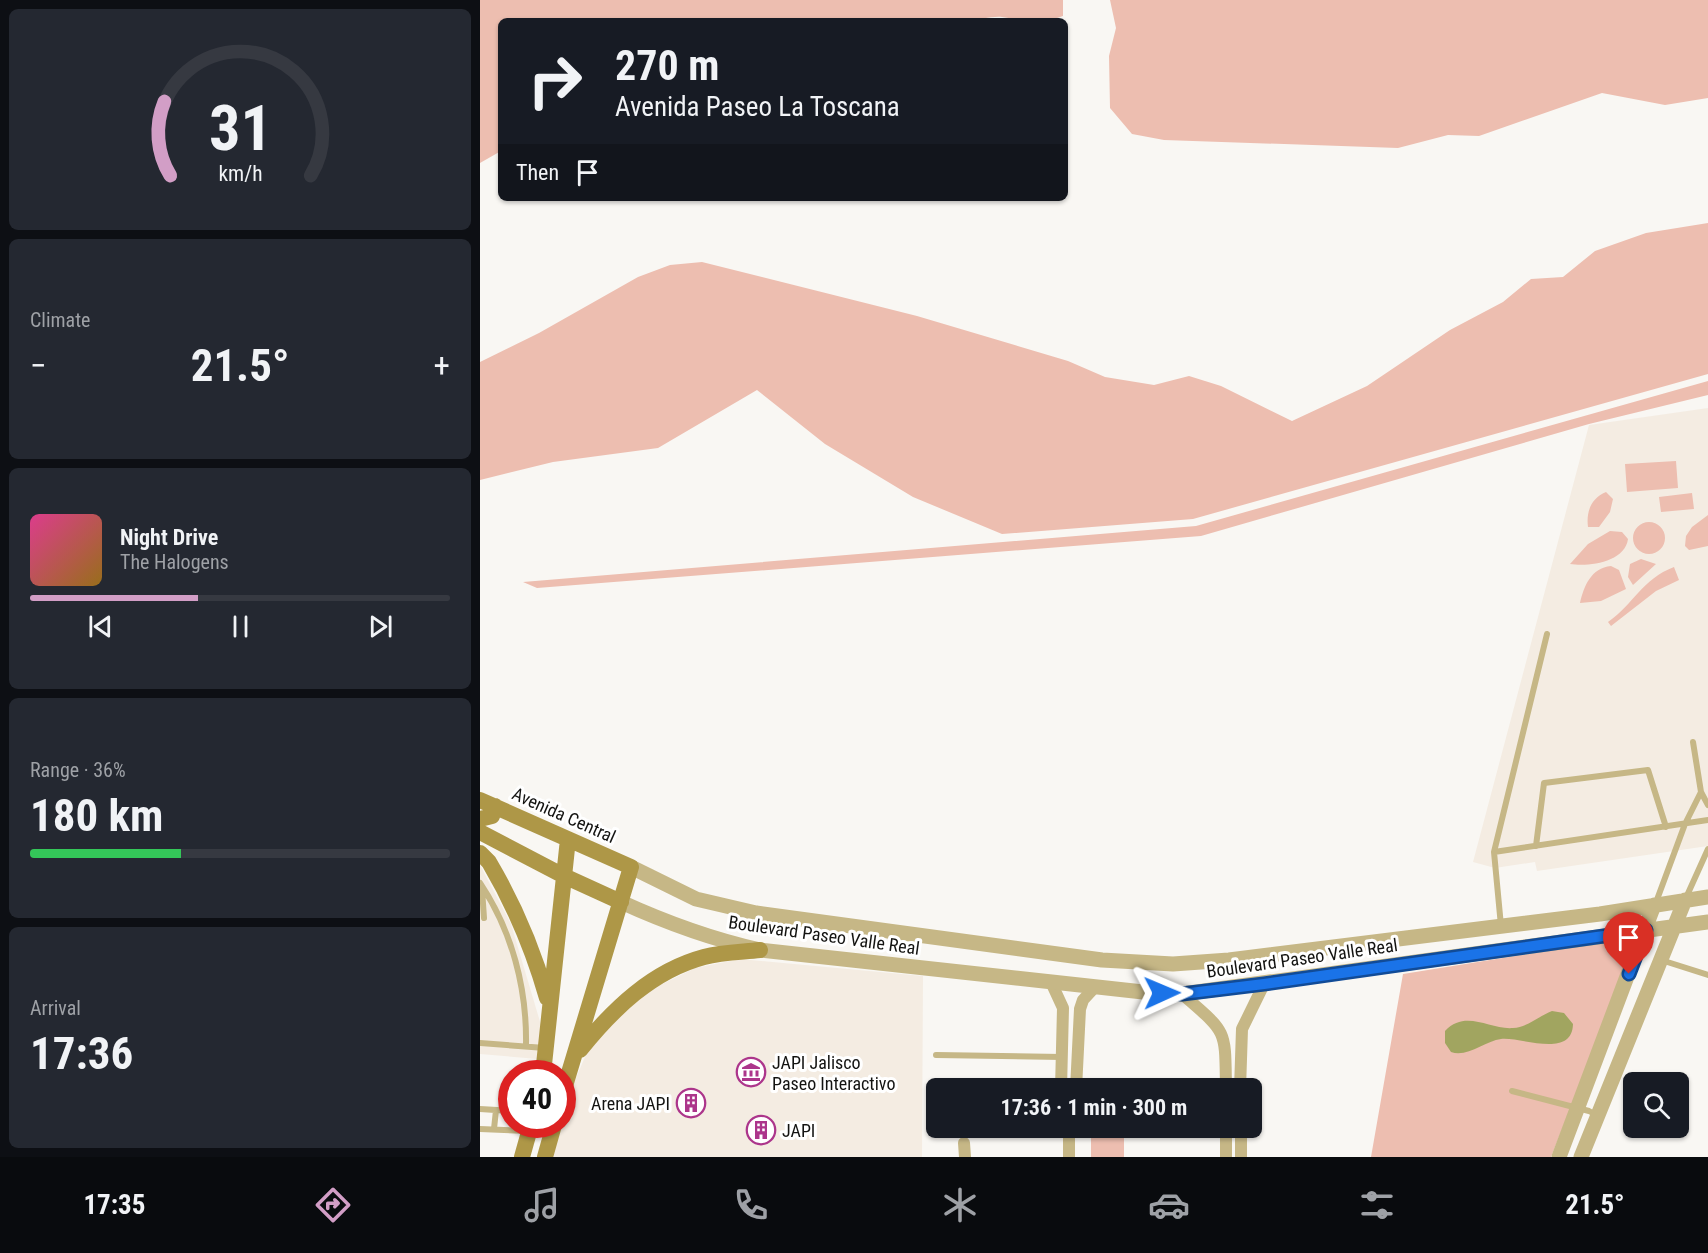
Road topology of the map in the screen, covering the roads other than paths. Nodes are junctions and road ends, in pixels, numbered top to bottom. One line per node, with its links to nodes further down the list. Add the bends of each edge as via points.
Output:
1 (1547, 634): 14 (lane)
2 (1693, 741): 3 (lane)
3 (1701, 792): 5 (lane); 8 (lane)
4 (487, 803): 6 (main road, via 492,816); 11 (main road, Avenida Central)
5 (1708, 805)
6 (480, 819)
7 (1708, 820): 8 (lane)
8 (1685, 824): 9 (lane); 22 (lane)
9 (1666, 827): 12 (lane); 12 (lane, via 1648,770 1544,783)
10 (480, 832): 17 (main road)
11 (568, 839): 16 (main road, Avenida Central); 17 (main road)
12 (1536, 846): 14 (lane)
13 (1708, 849): 20 (lane)
14 (1494, 852): 26 (lane)
15 (480, 853): 25 (main road, via 504,887)
16 (631, 867): 21 (main road); 26 (street, Boulevard Paseo Valle Real, via 724,907 1102,960 1173,964 1229,960)
17 (564, 876): 21 (main road); 37 (main road)
18 (481, 884): 23 (lane); 29 (lane)
19 (1708, 897): 20 (street)
20 (1685, 900): 22 (street, Boulevard Paseo Valle Real); 27 (street)
21 (621, 902): 30 (street, Boulevard Paseo Valle Real, via 711,939); 42 (main road)
22 (1654, 905): 26 (street, Boulevard Paseo Valle Real); 28 (street)
23 (484, 918)
24 (1708, 922): 27 (street, Boulevard Paseo Valle Real)
25 (523, 926): 29 (lane); 37 (main road)
26 (1501, 926)
27 (1675, 926): 28 (street, Boulevard Paseo Valle Real); 31 (street)
28 (1646, 930): 34 (street, Boulevard Paseo Valle Real); 52 (street)
29 (506, 932): 39 (lane, via 527,1013)
30 (760, 950): 33 (street, Boulevard Paseo Valle Real); 42 (main road, via 705,957 665,973 630,996)
31 (1661, 960): 32 (lane); 54 (street)
32 (1708, 975)
33 (1051, 982): 35 (street, Boulevard Paseo Valle Real); 43 (street, via 1063,1008)
34 (1264, 984): 36 (street, Boulevard Paseo Valle Real); 49 (street, via 1242,1029)
35 (1095, 987): 36 (street, Boulevard Paseo Valle Real); 44 (street, via 1080,1009)
36 (1182, 994): 48 (street, via 1222,1032 1226,1040)
37 (549, 1008): 40 (main road)
38 (480, 1043): 39 (lane)
39 (526, 1046): 40 (lane)
40 (546, 1048): 45 (main road)
41 (936, 1055): 43 (lane)
42 (573, 1058)
43 (1062, 1058): 44 (street); 46 (street)
44 (1077, 1058): 47 (street)
45 (545, 1060)
46 (1061, 1078)
47 (1076, 1078)
48 (1226, 1078)
49 (1240, 1078)
50 (1512, 1091): 52 (lane)
51 (480, 1109): 53 (lane)
52 (1578, 1109): 54 (lane); 63 (street)
53 (496, 1110): 56 (lane)
54 (1598, 1116): 65 (street)
55 (480, 1129): 56 (lane)
56 (494, 1129): 57 (lane)
57 (498, 1129)
58 (527, 1138): 66 (main road)
59 (550, 1138): 67 (main road)
60 (1069, 1138): 69 (street)
61 (1226, 1138): 70 (street)
62 (1241, 1138): 71 (street)
63 (1566, 1139): 65 (street); 72 (street)
64 (964, 1143): 68 (street)
65 (1583, 1151)
66 (522, 1157)
67 (545, 1157)
68 (965, 1157)
69 (1069, 1157)
70 (1226, 1157)
71 (1241, 1157)
72 (1559, 1157)

